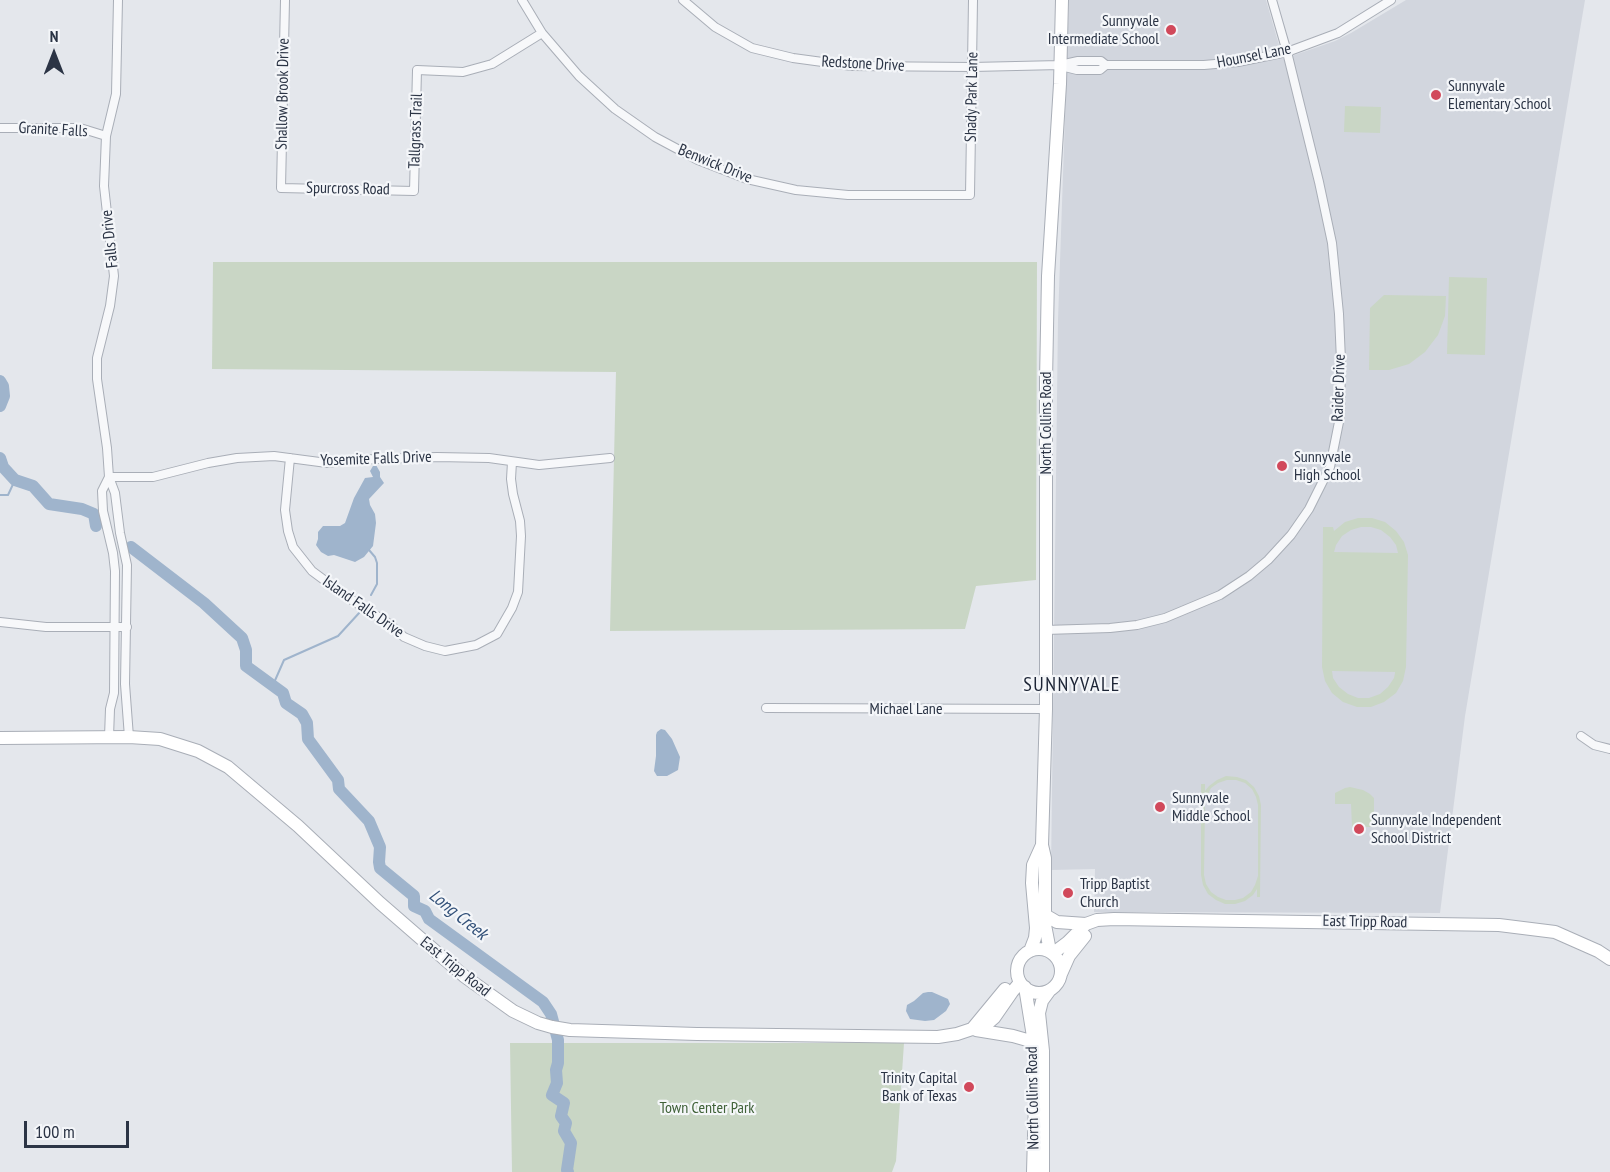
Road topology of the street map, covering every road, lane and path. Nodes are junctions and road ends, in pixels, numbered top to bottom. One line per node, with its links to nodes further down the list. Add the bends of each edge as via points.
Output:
1 (118, 0): 14 (street, Falls Drive, via 116,94)
2 (285, 0): 15 (street, Shallow Brook Drive)
3 (522, 0): 9 (street, Benwick Drive)
4 (684, 0): 12 (street, Redstone Drive, via 715,27 752,48 793,58 852,66)
5 (973, 0): 12 (street, Shady Park Lane)
6 (1062, 0): 11 (street, North Collins Road)
7 (1272, 0): 10 (street, Raider Drive)
8 (1391, 0): 10 (street, Hounsel Lane, via 1338,33)
9 (542, 33): 16 (street, Tallgrass Trail, via 492,64 463,72 417,70); 17 (street, Benwick Drive, via 579,76 615,109 675,149 722,170 771,185 822,193)
10 (1287, 52): 11 (street, Hounsel Lane, via 1204,65 1106,65 1100,70); 25 (street, Raider Drive, via 1332,243 1341,399 1330,466 1291,535 1269,560 1220,595 1137,625)
11 (1060, 66): 12 (street, Redstone Drive); 25 (street, North Collins Road, via 1048,276)
12 (972, 67): 17 (street, Shady Park Lane)
13 (0, 128): 14 (street, Granite Falls, via 80,128)
14 (106, 136): 21 (street, Falls Drive, via 104,186 114,276 97,358 97,379)
15 (281, 188): 16 (street, Spurcross Road)
16 (414, 190)
17 (970, 195)
18 (290, 458): 20 (street, Yosemite Falls Drive, via 327,463 437,457); 20 (street, Island Falls Drive, via 285,510 293,548 312,571 404,637 445,651 476,645 496,633 518,592 521,535 511,479); 21 (street, Yosemite Falls Drive, via 237,458 153,477)
19 (610, 458): 20 (street, Yosemite Falls Drive, via 539,465)
20 (512, 462)
21 (109, 477): 23 (street, Falls Drive, via 102,491 115,571); 24 (street, Falls Drive, via 116,493 127,565)
22 (0, 622): 23 (street)
23 (115, 627): 24 (street); 29 (street, Falls Drive)
24 (127, 627): 30 (street, Falls Drive, via 125,684)
25 (1045, 630): 27 (street, North Collins Road)
26 (766, 708): 27 (street, Michael Lane)
27 (1046, 709): 33 (street, North Collins Road)
28 (1581, 736): 32 (street)
29 (109, 737): 30 (street, East Tripp Road); 31 (street, East Tripp Road)
30 (129, 737): 44 (street, East Tripp Road, via 160,740 198,751 228,767 464,976 513,1011 538,1023 565,1030 707,1034 938,1037)
31 (0, 738)
32 (1610, 750)
33 (1042, 845): 34 (street, North Collins Road); 37 (street, North Collins Road, via 1033,864 1036,928)
34 (1045, 915): 36 (street, East Tripp Road, via 1057,922); 38 (street, North Collins Road)
35 (1114, 919): 36 (street, East Tripp Road); 39 (street, East Tripp Road, via 1499,925 1555,932); 41 (street, East Tripp Road, via 1097,925 1082,938)
36 (1086, 924): 38 (street, via 1068,943)
37 (1030, 951): 38 (street); 40 (street, via 1021,959)
38 (1050, 952): 41 (street, via 1059,961)
39 (1610, 959)
40 (1017, 971): 42 (street); 44 (street)
41 (1061, 974): 43 (street)
42 (1024, 986): 43 (street, via 1036,993); 44 (street, East Tripp Road, via 1017,986 987,1024); 45 (street, North Collins Road)
43 (1050, 990): 46 (street, North Collins Road, via 1039,1013 1043,1052)
44 (972, 1030): 45 (street)
45 (1033, 1044): 46 (street, North Collins Road)
46 (1040, 1115): 47 (street, North Collins Road); 48 (street, North Collins Road)
47 (1033, 1172)
48 (1044, 1172)

